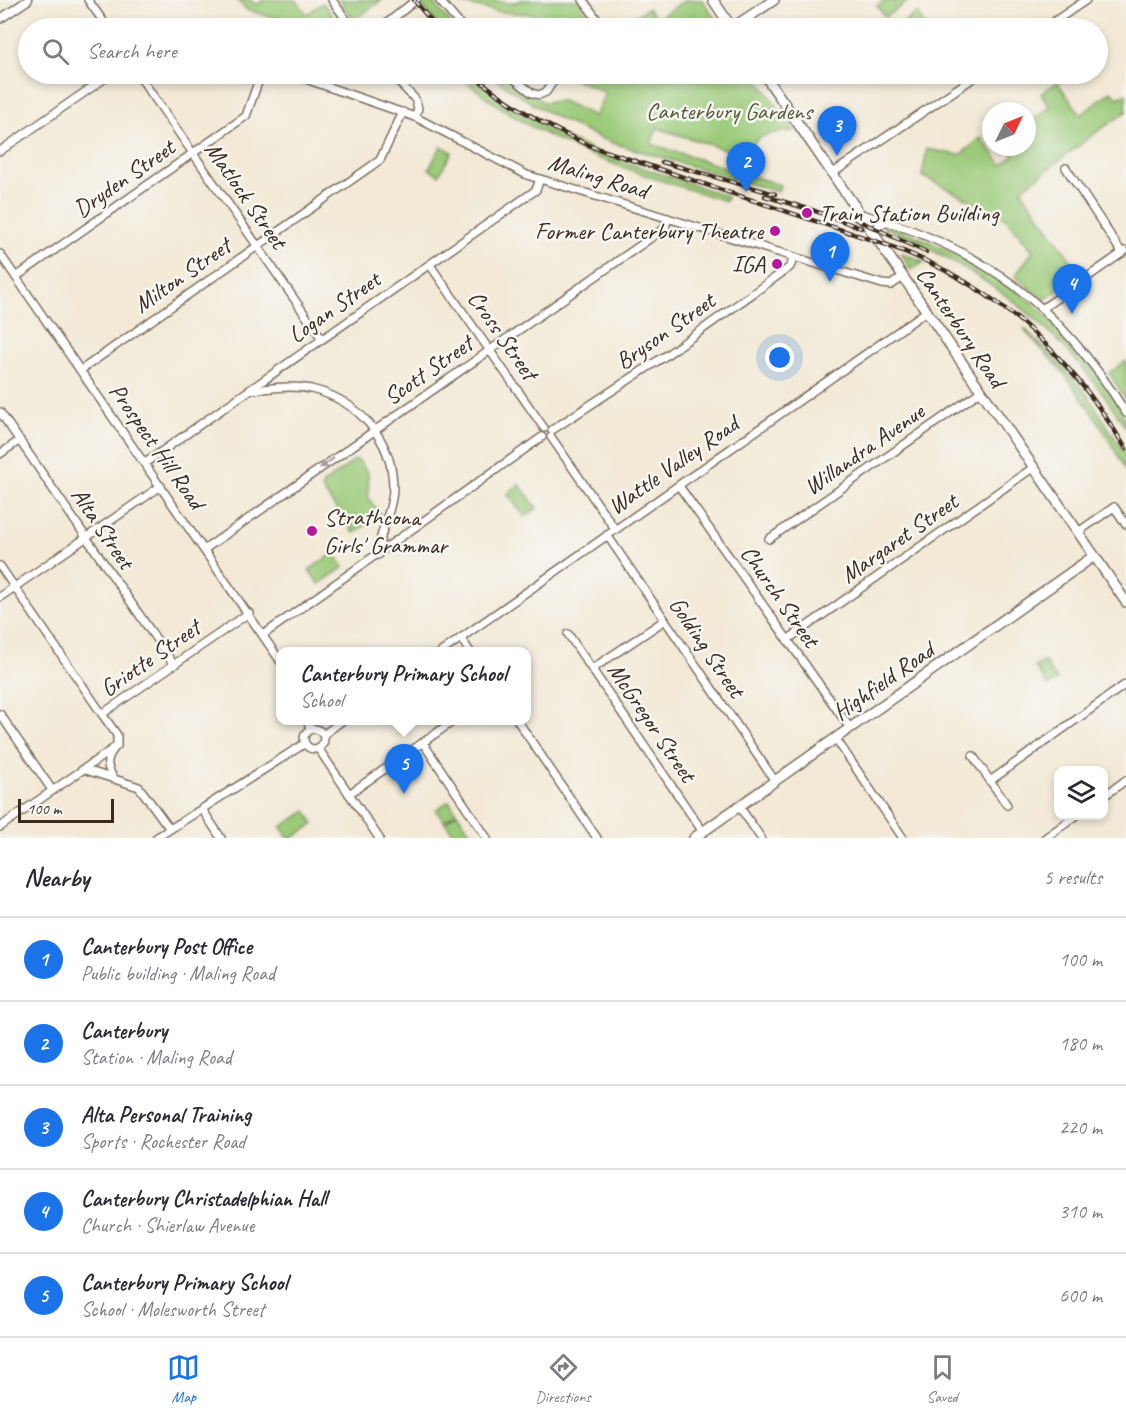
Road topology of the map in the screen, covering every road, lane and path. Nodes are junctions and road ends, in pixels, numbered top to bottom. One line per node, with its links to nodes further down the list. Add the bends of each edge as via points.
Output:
1 (28, 0): 18 (street)
2 (88, 0): 10 (street)
3 (332, 0): 11 (street)
4 (416, 0): 12 (street)
5 (439, 0): 13 (street)
6 (583, 0): 14 (street)
7 (713, 0): 15 (main road)
8 (774, 0): 16 (main road)
9 (1086, 0): 17 (street)
10 (101, 18)
11 (345, 18)
12 (394, 18)
13 (454, 18)
14 (596, 18)
15 (725, 18)
16 (747, 18)
17 (1060, 18)
18 (0, 19)
19 (97, 84): 30 (street)
20 (145, 84): 31 (street, Matlock Street)
21 (257, 84): 31 (street, Dryden Street, via 246,116)
22 (320, 84): 28 (street, Maling Road)
23 (401, 84): 29 (street, via 415,99)
24 (521, 84): 25 (street, via 539,95)
25 (551, 84)
26 (771, 84): 33 (main road, Canterbury Road)
27 (964, 84): 33 (street)
28 (403, 112): 29 (street, Maling Road); 39 (street, Milton Street, via 380,160)
29 (415, 117): 34 (street, Maling Road, via 527,176)
30 (0, 151)
31 (193, 153): 39 (street, Matlock Street); 46 (street, Dryden Street)
32 (1066, 168): 40 (street)
33 (833, 173): 35 (main road, Canterbury Road)
34 (540, 179): 36 (street, Maling Road); 43 (street, Logan Street, via 536,190)
35 (861, 214): 37 (street); 38 (main road, Canterbury Road)
36 (668, 218): 42 (street, Maling Road); 51 (street, Scott Street, via 665,228)
37 (887, 221): 38 (street, via 879,224); 48 (street, via 940,241 980,262)
38 (876, 236): 47 (main road, Canterbury Road)
39 (257, 246): 50 (street, Matlock Street); 52 (street, Milton Street)
40 (1124, 252): 48 (street)
41 (0, 254): 44 (street, Prospect Hill Road)
42 (794, 257): 47 (street, Maling Road, via 882,284 891,285); 60 (street, Bryson Street, via 790,267)
43 (430, 265): 50 (street, Logan Street); 51 (street, Cross Street)
44 (9, 266): 45 (street); 46 (street, Prospect Hill Road)
45 (0, 273)
46 (16, 277): 52 (street, Prospect Hill Road)
47 (903, 277): 49 (main road, Canterbury Road)
48 (1043, 308): 58 (street, via 1089,359)
49 (927, 311): 56 (main road, Canterbury Road); 66 (street, Wattle Valley Road)
50 (322, 339): 53 (street, Logan Street)
51 (490, 351): 59 (street, Scott Street); 60 (street, Cross Street)
52 (81, 370): 63 (street, Prospect Hill Road)
53 (273, 373): 54 (street, via 273,382); 55 (street, Logan Street)
54 (281, 388): 55 (street); 59 (street, via 312,389 343,400)
55 (248, 391): 63 (street, Logan Street)
56 (981, 391): 64 (main road, Canterbury Road); 72 (street, Willandra Avenue)
57 (0, 412): 61 (street, Alta Street)
58 (1126, 414)
59 (375, 430): 73 (street, Scott Street, one-way to 73); 74 (street, via 387,453 393,490)
60 (549, 432): 68 (street, Cross Street); 74 (street, via 540,433 542,437)
61 (20, 440): 62 (street); 71 (street, Alta Street)
62 (0, 454)
63 (145, 463): 65 (street, Prospect Hill Road)
64 (1034, 467): 69 (main road, Canterbury Road); 85 (street, Margaret Street)
65 (161, 486): 71 (street); 73 (street, Prospect Hill Road)
66 (679, 486): 68 (street, Wattle Valley Road); 85 (street, Church Street)
67 (1126, 524): 69 (street, via 1114,507)
68 (615, 529): 70 (street, Wattle Valley Road)
69 (1078, 532): 75 (main road, Canterbury Road)
70 (607, 535): 81 (street, Golding Street); 84 (street, Wattle Valley Road)
71 (86, 537): 77 (street); 89 (street, Alta Street)
72 (769, 539)
73 (205, 549): 80 (street, Prospect Hill Road)
74 (378, 555): 83 (street)
75 (1094, 556): 79 (main road, Canterbury Road); 98 (main road, Highfield Road)
76 (0, 566): 77 (street)
77 (15, 587): 78 (street); 93 (street)
78 (0, 597)
79 (1126, 602)
80 (249, 614): 83 (street, Prospect Hill Road); 89 (street, Griotte Street)
81 (665, 620): 90 (street); 110 (street, Golding Street)
82 (568, 634): 90 (street, McGregor Street)
83 (263, 635): 88 (street, Prospect Hill Road)
84 (461, 638): 86 (street, Wattle Valley Road); 87 (street)
85 (788, 640): 98 (street, Church Street)
86 (447, 647)
87 (467, 647)
88 (276, 654)
89 (174, 665): 93 (street, Griotte Street)
90 (592, 669): 121 (street, McGregor Street)
91 (1126, 684): 111 (street)
92 (0, 714): 112 (street)
93 (102, 714): 104 (street, Griotte Street, via 117,735)
94 (309, 725): 99 (street)
95 (336, 725): 100 (street)
96 (448, 725): 102 (street)
97 (520, 725): 126 (street)
98 (850, 728): 101 (main road, Highfield Road)
99 (310, 729): 100 (street); 103 (street)
100 (323, 735): 105 (street)
101 (836, 739): 110 (main road, Highfield Road); 129 (street)
102 (423, 743): 114 (street); 125 (street)
103 (304, 744): 105 (street); 117 (street)
104 (117, 746): 107 (street); 108 (street, via 108,758 108,769)
105 (318, 748): 114 (street)
106 (974, 756): 111 (street)
107 (83, 769): 108 (street); 112 (street)
108 (114, 779): 120 (street, via 139,787)
109 (1126, 780): 113 (street)
110 (776, 781): 116 (main road, Highfield Road)
111 (990, 781): 115 (street)
112 (52, 790): 119 (street)
113 (1108, 793)
114 (349, 794): 124 (street)
115 (1007, 805)
116 (739, 806): 121 (main road, Highfield Road); 128 (street)
117 (201, 810): 120 (street); 123 (street)
118 (1070, 820): 130 (street)
119 (0, 827)
120 (170, 829): 122 (street)
121 (703, 832): 127 (main road, Highfield Road)
122 (156, 838)
123 (221, 838)
124 (379, 838)
125 (487, 838)
126 (597, 838)
127 (694, 838)
128 (761, 838)
129 (903, 838)
130 (1045, 838)

